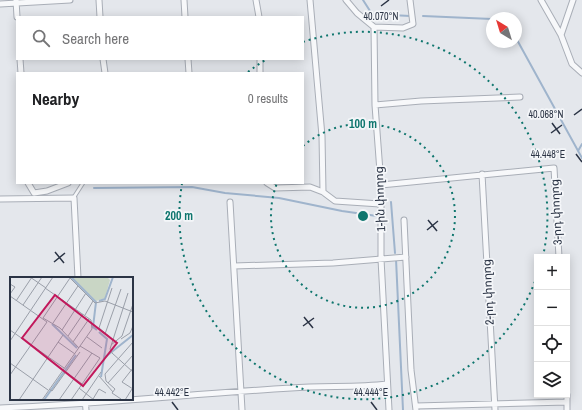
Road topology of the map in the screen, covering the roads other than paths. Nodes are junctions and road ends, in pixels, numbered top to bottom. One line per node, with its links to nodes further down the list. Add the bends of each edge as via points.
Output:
1 (70, 0): 10 (street)
2 (99, 0): 13 (street)
3 (184, 0): 14 (street)
4 (256, 0): 15 (street)
5 (310, 0): 35 (street, via 322,136)
6 (346, 0): 16 (street)
7 (410, 0): 16 (street, via 413,24 403,28)
8 (541, 0): 17 (street)
9 (573, 0): 17 (street)
10 (16, 2): 11 (street); 12 (street)
11 (0, 4)
12 (17, 16)
13 (100, 16)
14 (185, 16)
15 (259, 16)
16 (374, 27): 28 (street, 1-ին փողոց)
17 (560, 35): 26 (street, via 572,64)
18 (20, 60): 22 (street)
19 (104, 60): 23 (street)
20 (188, 60): 24 (street)
21 (260, 60): 25 (street)
22 (21, 72)
23 (104, 72)
24 (189, 72)
25 (260, 72)
26 (582, 73)
27 (520, 97): 28 (street, via 420,100)
28 (375, 105): 34 (street, 1-ին փողոց)
29 (482, 174): 34 (street); 42 (street, 3-րդ փողոց, via 554,168); 52 (street, 2-րդ փողոց)
30 (28, 184): 36 (street)
31 (65, 184): 36 (street)
32 (82, 184): 37 (lane)
33 (269, 184): 35 (street, via 275,188 310,187)
34 (381, 185): 40 (street, 1-ին փողոց)
35 (323, 192): 40 (street, via 335,201)
36 (34, 196): 37 (street); 38 (street)
37 (74, 198): 46 (street)
38 (0, 199)
39 (230, 202): 45 (street)
40 (380, 204): 44 (street, 1-ին փողոց)
41 (404, 220): 43 (street, 1-ին փողոց)
42 (559, 254)
43 (406, 257): 44 (street); 54 (street, 1-ին փողոց, via 411,370)
44 (381, 259): 45 (street); 47 (street, 1-ին փողոց)
45 (234, 266): 48 (street)
46 (78, 277)
47 (388, 384): 48 (street); 56 (street, 1-ին փողոց)
48 (241, 392): 51 (street); 55 (street)
49 (567, 398): 50 (street)
50 (567, 402): 52 (street); 57 (street)
51 (85, 405): 53 (street)
52 (494, 407): 54 (street)
53 (0, 408)
54 (416, 408)
55 (242, 410)
56 (389, 410)
57 (568, 410)

